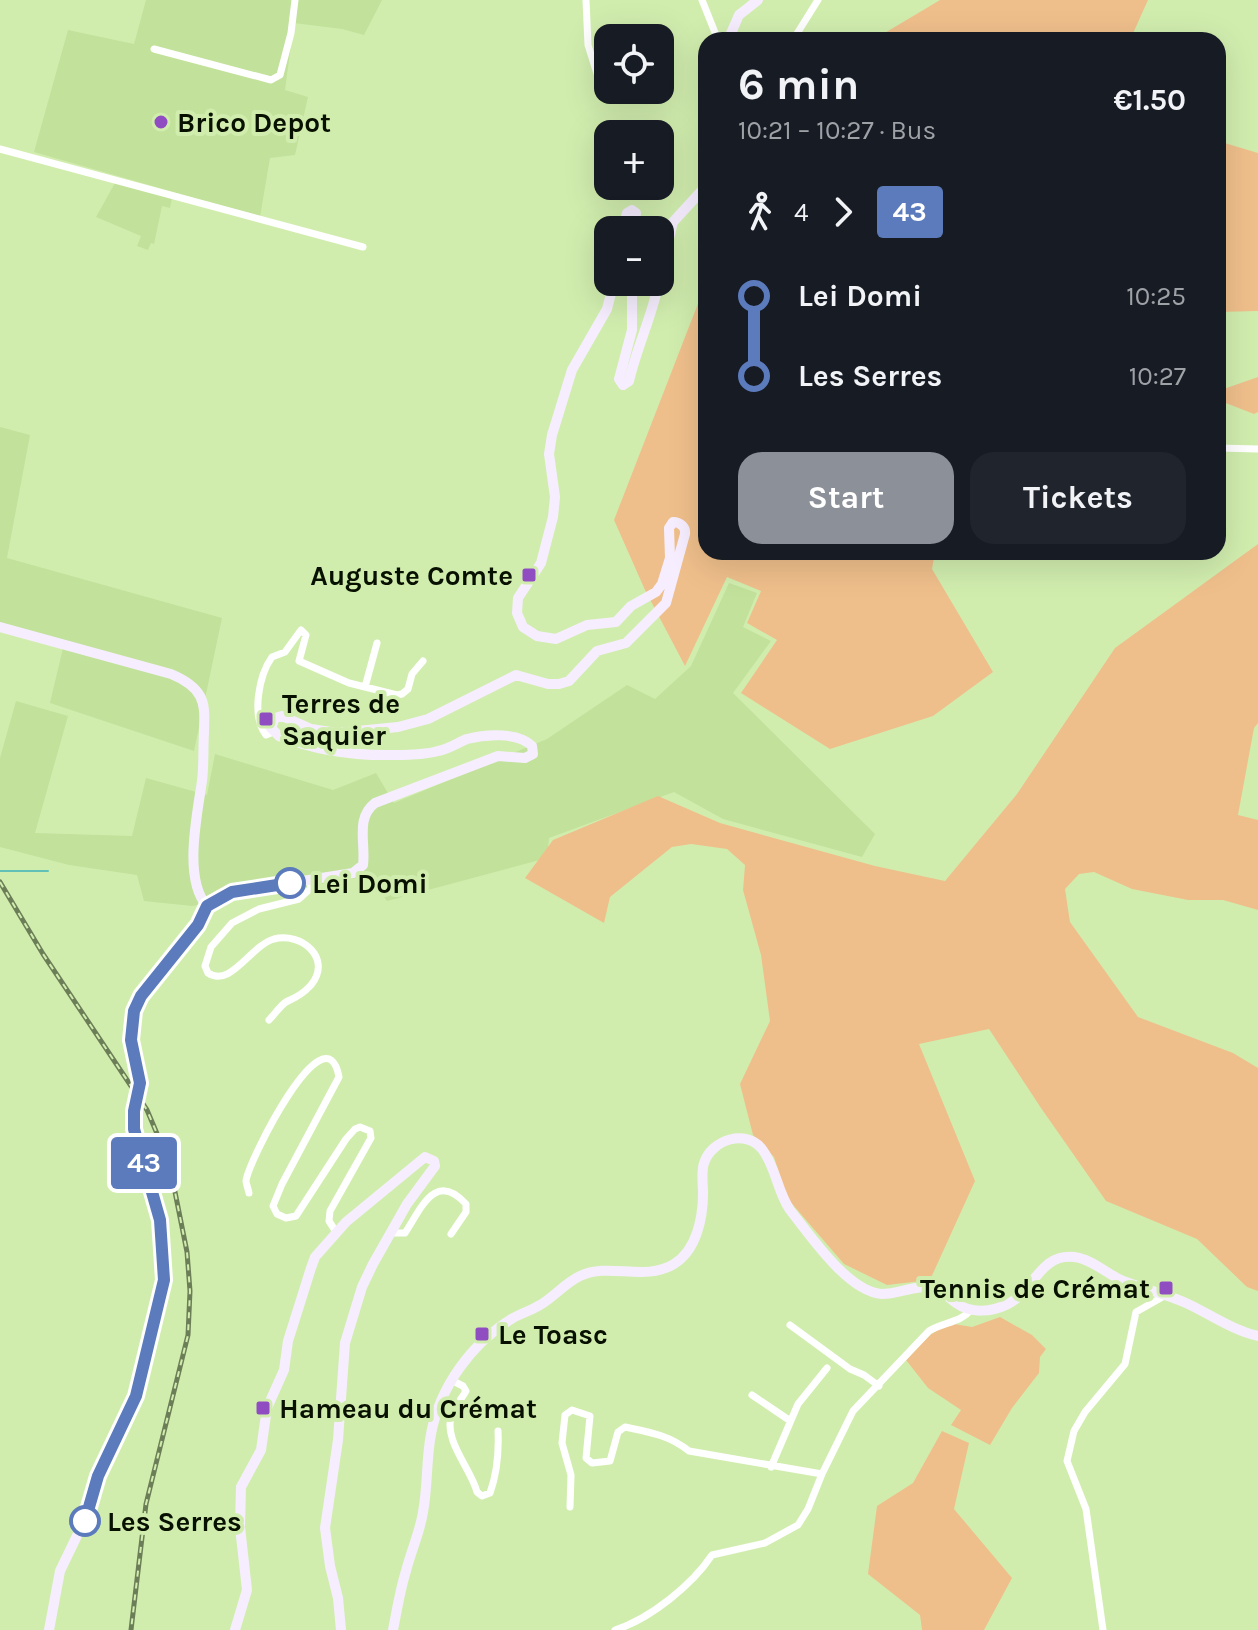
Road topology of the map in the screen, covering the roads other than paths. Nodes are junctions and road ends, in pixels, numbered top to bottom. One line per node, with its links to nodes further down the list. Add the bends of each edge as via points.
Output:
1 (295, 0): 9 (street, via 284,64 271,80)
2 (586, 0): 10 (street)
3 (702, 0): 6 (street)
4 (758, 0): 7 (street, via 739,15)
5 (818, 0): 8 (street)
6 (715, 32)
7 (732, 32)
8 (798, 32)
9 (154, 49)
10 (594, 64)
11 (0, 149): 14 (street)
12 (698, 195): 13 (street)
13 (674, 221)
14 (363, 247)
15 (610, 296): 24 (street, via 572,370 552,435 555,497 549,538 541,563 518,598 517,613 529,631 556,639 587,625 616,622 662,584 670,558 669,528 677,522 685,534 663,608 626,643 597,651 569,681 548,684 516,675 411,725 337,733 282,716 271,722)
16 (632, 296): 17 (street, via 632,330 619,379 623,385 629,381)
17 (656, 296)
18 (1226, 448): 19 (street)
19 (1258, 449)
20 (0, 627): 26 (street, via 171,674 199,694 204,713 195,884)
21 (377, 643): 23 (street)
22 (423, 661): 23 (street, via 402,694)
23 (365, 687): 24 (street, via 301,663 306,635 301,630 285,652 272,657 259,686 261,727 266,735)
24 (273, 732): 25 (street, via 291,741 357,754 428,753 470,738 505,736 532,746 528,758 498,756 375,803 363,821 361,868)
25 (312, 880): 26 (street, via 247,888); 27 (street, via 299,899 259,909 232,923 206,960 208,973 221,977 270,940 285,937 309,946 319,963 314,981)
26 (207, 903): 45 (street, via 198,925 141,996 132,1019 140,1083 134,1129 160,1220 164,1280 136,1396 60,1571)
27 (269, 1020)
28 (249, 1193): 29 (street, via 246,1181 289,1091 314,1063 332,1062 339,1077 273,1206 286,1218 296,1216 346,1139 360,1127 370,1131 371,1138 330,1211)
29 (336, 1232): 30 (street, via 420,1160 431,1158 435,1166); 46 (street, via 315,1257 284,1370 267,1408 262,1446 241,1487 247,1590)
30 (391, 1233): 31 (street, via 405,1233 420,1208 437,1192 450,1189 466,1204 465,1215); 47 (street, via 362,1287 345,1343 325,1528)
31 (451, 1234)
32 (1166, 1295): 33 (street, via 1078,1258 1060,1257 1045,1265 1007,1305); 35 (street); 50 (street, via 1136,1312 1125,1364 1085,1412 1071,1438 1067,1461 1086,1509)
33 (971, 1310): 37 (street, via 929,1288 883,1294 855,1285 790,1210 765,1152 749,1140 734,1138 715,1147 703,1164 700,1224 676,1263 648,1273 580,1275 491,1335); 38 (street, via 929,1331)
34 (790, 1325): 38 (street)
35 (1258, 1336)
36 (827, 1368): 40 (street)
37 (451, 1380): 41 (street, via 466,1391 453,1410 451,1435 482,1496 490,1493 494,1478); 48 (street, via 432,1428 423,1513)
38 (879, 1386): 43 (street, via 853,1411)
39 (752, 1395): 40 (street)
40 (789, 1420): 42 (street)
41 (498, 1431)
42 (771, 1467): 43 (street); 44 (street, via 689,1451 662,1434 625,1427 618,1432 610,1461 589,1463 590,1416 569,1411 562,1443 571,1475)
43 (822, 1474): 49 (street, via 798,1525 765,1543 712,1555 699,1574 641,1619)
44 (570, 1507)
45 (49, 1630)
46 (235, 1630)
47 (341, 1630)
48 (393, 1630)
49 (615, 1630)
50 (1103, 1630)

